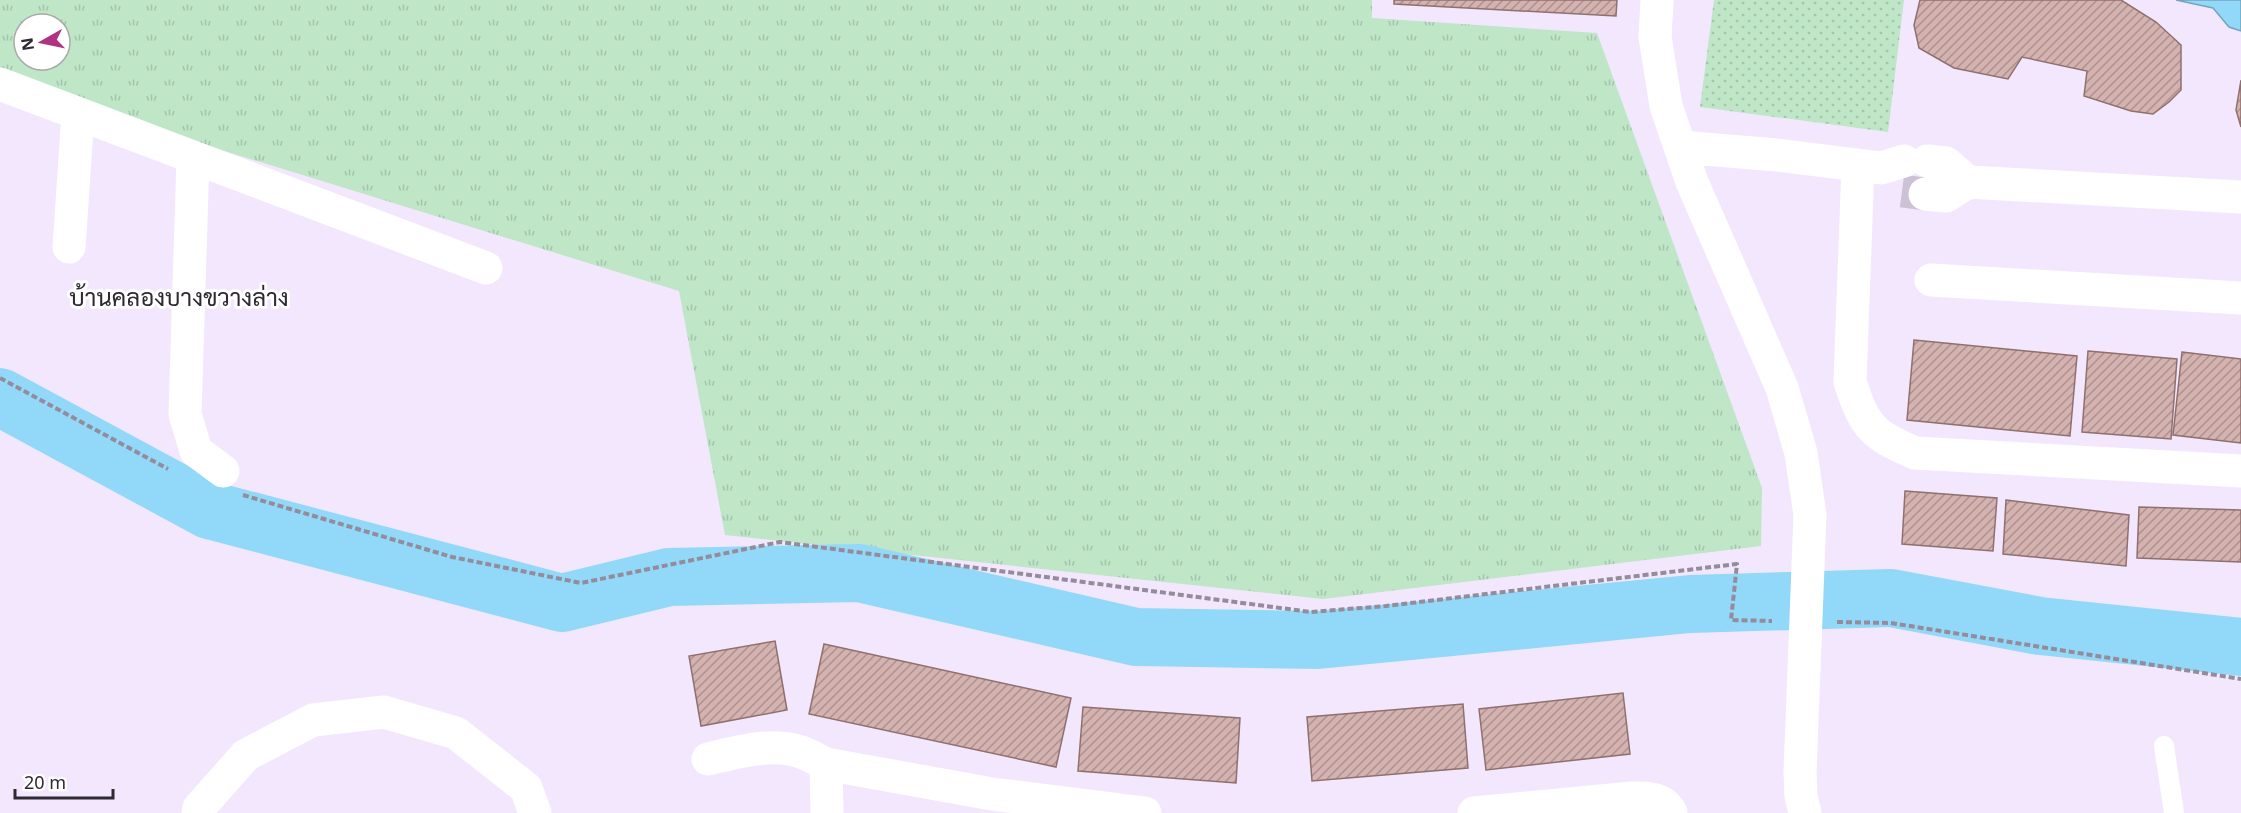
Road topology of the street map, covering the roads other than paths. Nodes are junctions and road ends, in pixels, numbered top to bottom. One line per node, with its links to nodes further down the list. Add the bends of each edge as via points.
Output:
1 (1656, 0): 4 (street, via 1655,37 1666,106)
2 (0, 84): 3 (street)
3 (78, 114): 5 (street); 8 (street)
4 (1680, 147): 6 (street, via 1777,155); 24 (street, via 1782,388 1801,453 1810,515 1800,772)
5 (192, 158): 9 (street); 13 (street, via 185,414 196,451)
6 (1900, 173): 7 (street, via 1946,163 1968,182); 12 (street, via 1850,382 1869,426 1890,442 1915,453)
7 (2241, 197)
8 (69, 247)
9 (486, 268)
10 (1931, 280): 11 (street)
11 (2241, 298)
12 (2241, 471)
13 (228, 481)
14 (2164, 746): 25 (lane)
15 (708, 759): 16 (street, via 776,747 801,752)
16 (826, 764): 17 (street); 20 (street)
17 (1111, 811): 21 (street)
18 (198, 813): 19 (street, via 246,755 313,720 384,712 456,734 526,788)
19 (535, 813)
20 (827, 813)
21 (1145, 813)
22 (1474, 813): 23 (street, via 1654,798)
23 (1671, 813)
24 (1805, 813)
25 (2174, 813)

